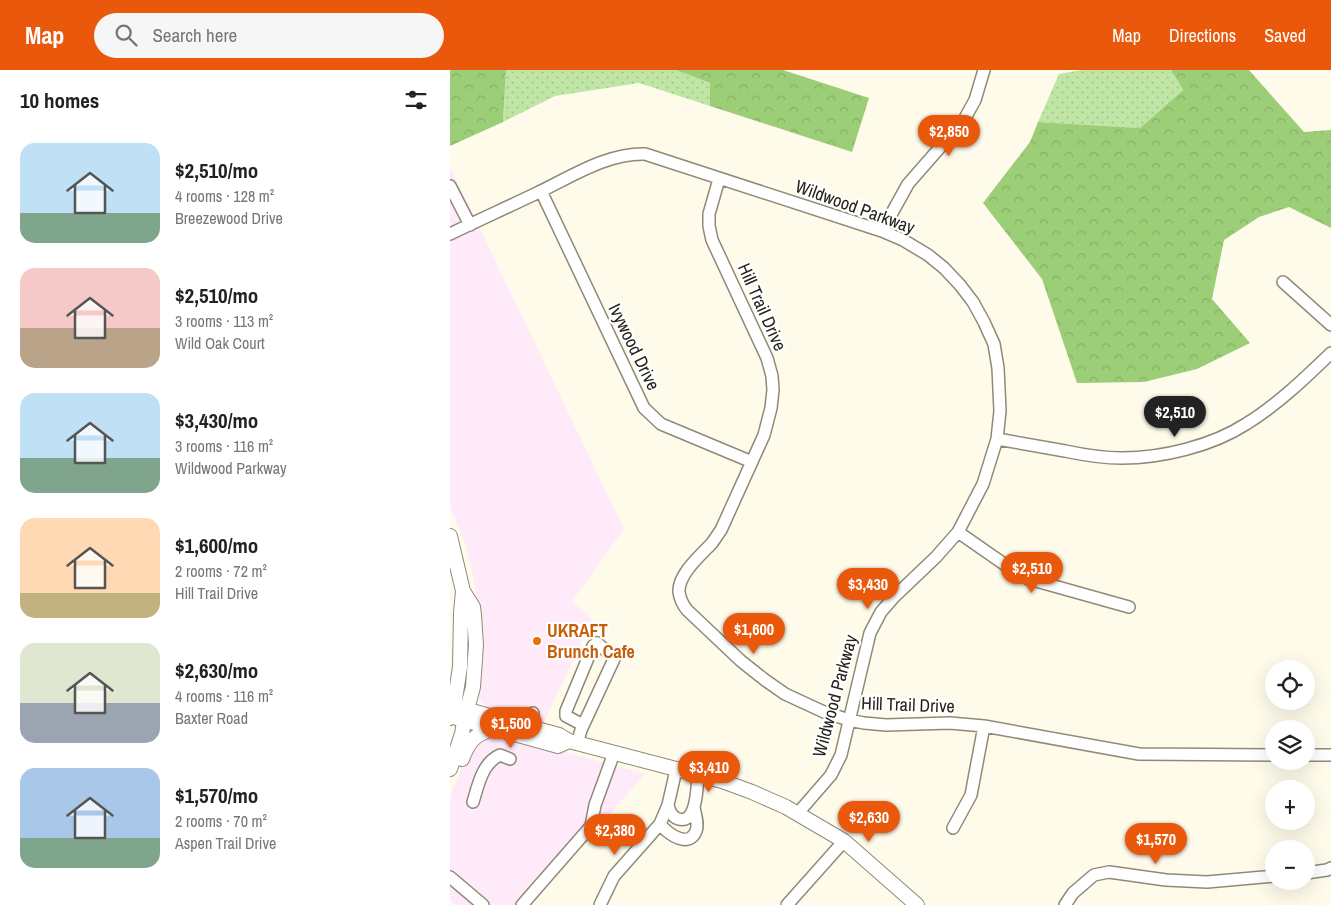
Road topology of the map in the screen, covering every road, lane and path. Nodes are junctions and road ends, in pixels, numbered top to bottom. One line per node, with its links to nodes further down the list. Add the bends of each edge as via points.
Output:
1 (984, 70): 6 (street, via 975,100 964,120 908,184)
2 (719, 179): 4 (street, Wildwood Parkway, via 657,157 632,154 596,164); 6 (street, Wildwood Parkway); 12 (street, Hill Trail Drive, via 708,214 712,240 767,358 772,376 771,408)
3 (450, 186): 5 (street)
4 (541, 191): 5 (street, Wildwood Parkway); 12 (street, Ivywood Drive, via 644,408 661,424)
5 (470, 225): 7 (street, Wildwood Parkway)
6 (882, 232): 11 (street, Wildwood Parkway, via 928,255 944,268 973,302 994,344 1000,411)
7 (450, 234)
8 (1283, 282): 9 (street)
9 (1331, 324)
10 (1331, 354): 11 (street, via 1245,425 1183,450 1121,458 1089,456)
11 (998, 439): 13 (street, Wildwood Parkway, via 983,484)
12 (752, 462): 20 (street, Hill Trail Drive, via 721,530 681,581 681,601 700,623 765,680 798,701)
13 (958, 532): 16 (street, via 1029,579); 20 (street, Wildwood Parkway, via 882,612 870,633)
14 (450, 536): 15 (main road)
15 (463, 592): 17 (main road); 19 (main road, via 474,608 473,687)
16 (1129, 607)
17 (461, 641): 18 (main road); 19 (main road)
18 (450, 652)
19 (455, 713): 23 (main road); 24 (main road, via 531,720); 30 (main road, via 462,734)
20 (849, 720): 22 (street, Hill Trail Drive, via 886,725 950,723); 37 (street, Wildwood Parkway, via 841,755 831,775)
21 (583, 725): 21 (street, via 614,659 597,643 566,711 568,718); 24 (street)
22 (984, 726): 26 (street, Hill Trail Drive, via 1139,754); 39 (street, via 971,795)
23 (492, 729): 24 (main road, via 558,746); 33 (main road, via 472,740 457,773)
24 (573, 742): 25 (main road)
25 (614, 753): 31 (main road); 46 (street, via 594,805 591,826)
26 (1265, 755)
27 (1315, 755): 28 (street)
28 (1331, 756)
29 (510, 759): 34 (street, via 500,755 495,757 483,771)
30 (450, 769)
31 (676, 770): 32 (main road); 35 (street)
32 (698, 776): 36 (street); 37 (main road, via 752,792)
33 (450, 777)
34 (473, 802)
35 (668, 805): 36 (street, via 670,813 680,819 692,814); 38 (street)
36 (694, 807): 38 (street, via 697,829 688,839 676,838)
37 (798, 813): 40 (main road)
38 (660, 824): 47 (street, via 614,876)
39 (953, 828)
40 (844, 841): 48 (street); 49 (main road)
41 (1331, 868): 42 (street)
42 (1315, 872)
43 (450, 877): 45 (street)
44 (1265, 877): 50 (street, via 1208,882 1109,872 1094,875 1073,893)
45 (483, 905)
46 (522, 905)
47 (600, 905)
48 (787, 905)
49 (916, 905)
50 (1065, 905)

